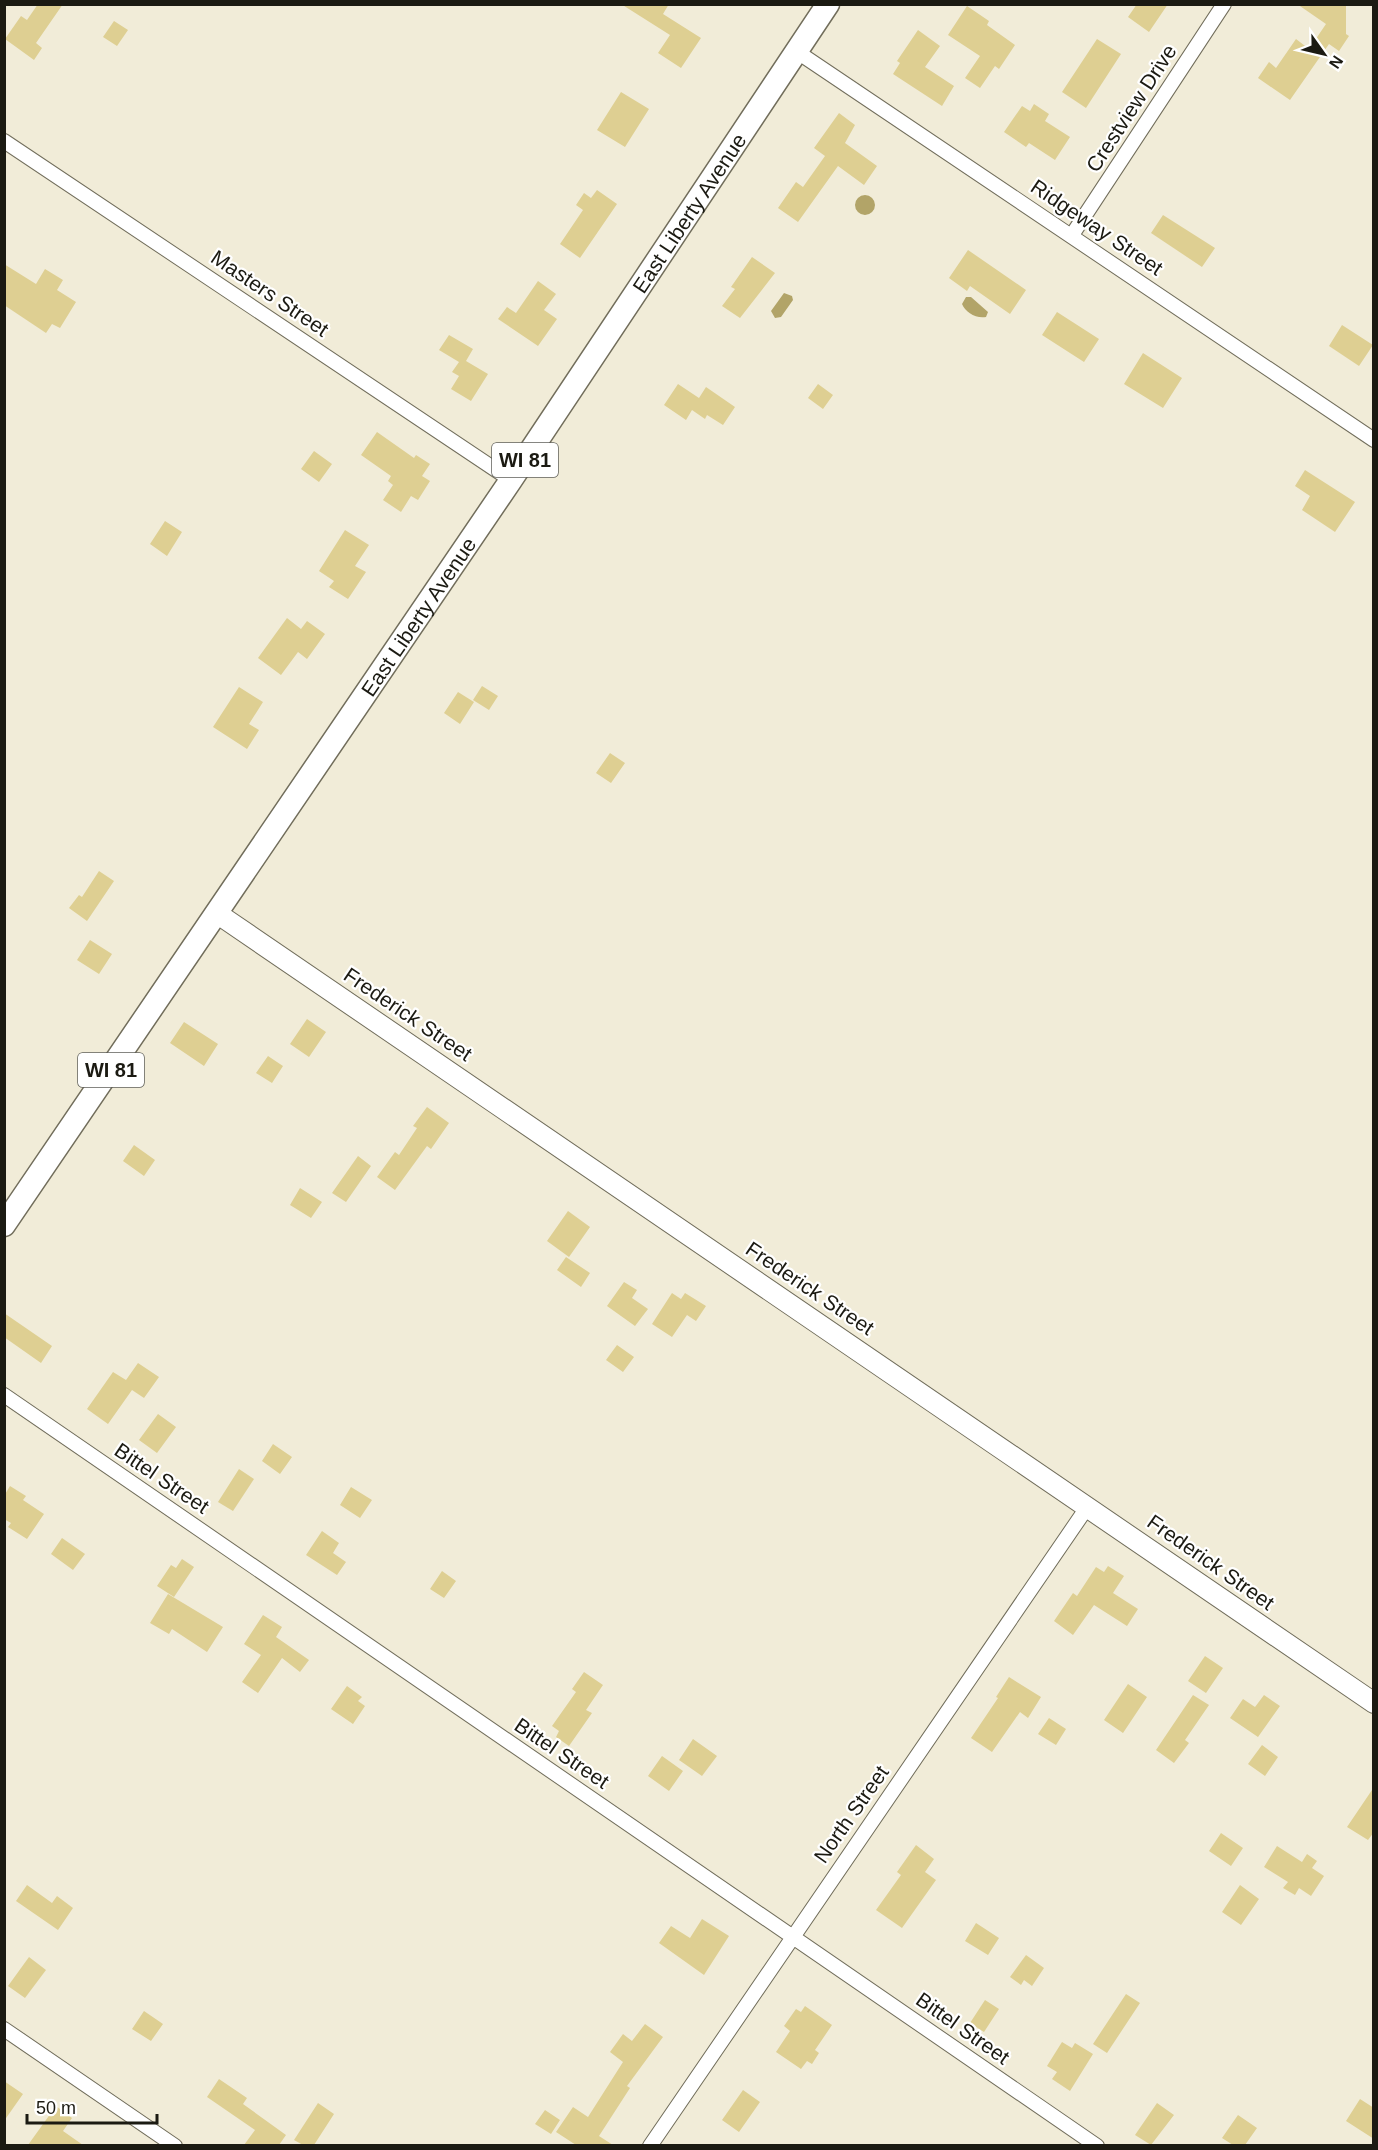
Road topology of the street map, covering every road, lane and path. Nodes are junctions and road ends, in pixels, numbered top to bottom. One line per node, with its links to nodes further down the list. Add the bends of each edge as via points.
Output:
1 (828, 4): 3 (main road, East Liberty Avenue / WI 81)
2 (1224, 4): 5 (street, Crestview Drive)
3 (796, 51): 5 (street, Ridgeway Street); 7 (main road, East Liberty Avenue / WI 81)
4 (4, 141): 7 (street, Masters Street)
5 (1072, 235): 6 (street, Ridgeway Street)
6 (1374, 440)
7 (511, 480): 8 (main road, East Liberty Avenue / WI 81)
8 (218, 914): 9 (main road, East Liberty Avenue / WI 81); 11 (street, Frederick Street)
9 (4, 1225)
10 (4, 1395): 13 (street, Bittel Street)
11 (1088, 1506): 12 (street, Frederick Street); 13 (street, North Street)
12 (1374, 1703)
13 (792, 1936): 16 (street, North Street); 17 (street, Bittel Street)
14 (4, 2029): 15 (street)
15 (175, 2145)
16 (650, 2145)
17 (1096, 2145)

